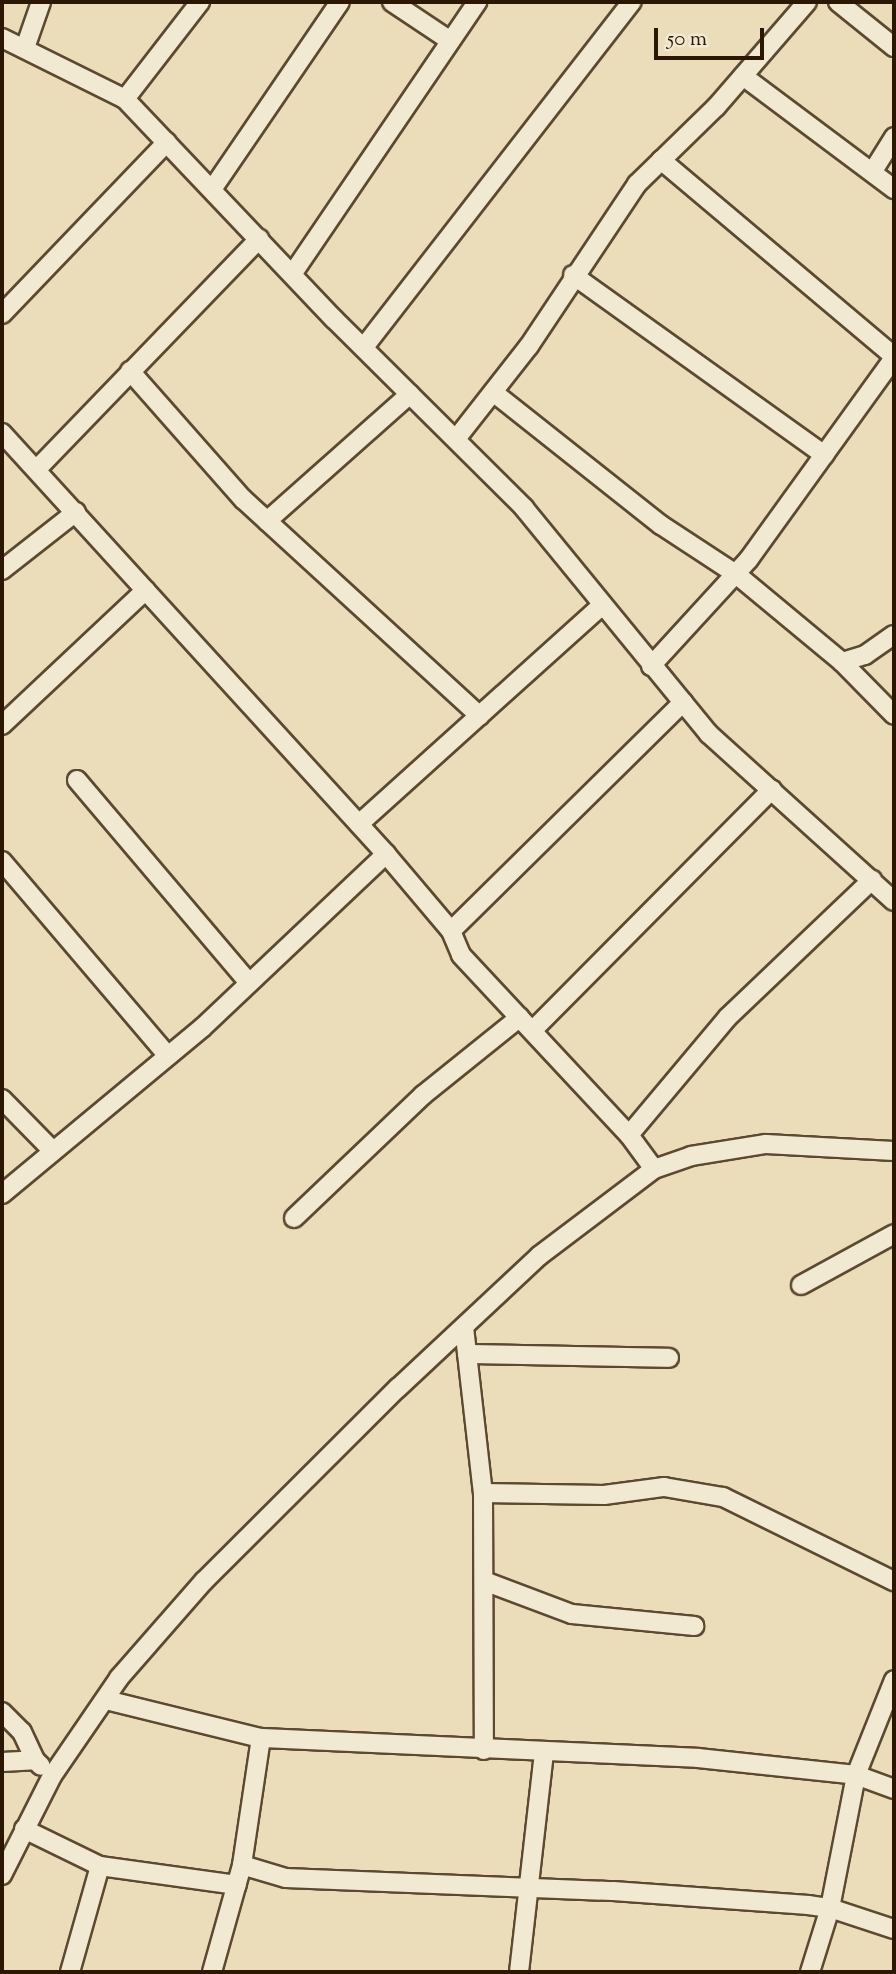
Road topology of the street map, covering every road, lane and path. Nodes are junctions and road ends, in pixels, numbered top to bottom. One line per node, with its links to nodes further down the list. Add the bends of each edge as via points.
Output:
1 (41, 2): 12 (street)
2 (200, 2): 14 (street)
3 (340, 2): 19 (street)
4 (392, 2): 10 (street)
5 (477, 2): 10 (street)
6 (632, 2): 25 (street)
7 (807, 2): 13 (street)
8 (838, 2): 11 (street)
9 (2, 38): 12 (street)
10 (449, 40): 22 (street)
11 (894, 47)
12 (25, 48): 14 (street)
13 (743, 76): 17 (street); 18 (street)
14 (125, 99): 16 (street)
15 (894, 138): 18 (street)
16 (167, 142): 19 (street); 24 (street)
17 (661, 160): 23 (street, via 637,184); 26 (street)
18 (873, 171): 20 (street)
19 (213, 188): 21 (street)
20 (894, 189)
21 (260, 239): 22 (street); 27 (street)
22 (293, 273): 25 (street)
23 (573, 275): 28 (street, via 529,346); 32 (street)
24 (2, 314)
25 (364, 347): 29 (street)
26 (894, 357): 32 (street)
27 (130, 371): 33 (street); 35 (street)
28 (493, 392): 31 (street); 37 (street, via 661,525)
29 (410, 394): 31 (street); 35 (street)
30 (2, 433): 33 (street)
31 (456, 439): 39 (street, via 539,526)
32 (824, 455): 37 (street)
33 (37, 469): 34 (street)
34 (76, 512): 36 (street); 38 (street)
35 (267, 521): 45 (street)
36 (2, 570)
37 (736, 574): 41 (street); 42 (street)
38 (146, 590): 46 (street); 49 (street)
39 (602, 606): 42 (street); 45 (street)
40 (894, 635): 41 (street, via 865,655)
41 (842, 662): 44 (street)
42 (651, 666): 43 (street)
43 (683, 702): 48 (street, via 709,734); 54 (street)
44 (894, 715)
45 (480, 716): 49 (street)
46 (2, 725)
47 (77, 780): 55 (street)
48 (772, 789): 52 (street); 56 (street)
49 (359, 824): 50 (street)
50 (386, 854): 54 (street); 55 (street)
51 (2, 861): 57 (street)
52 (872, 880): 53 (street); 59 (street, via 728,1017)
53 (892, 894)
54 (451, 930): 56 (street, via 461,955)
55 (249, 983): 57 (street)
56 (526, 1024): 59 (street); 64 (street, via 423,1095)
57 (168, 1056): 60 (street)
58 (2, 1099): 60 (street)
59 (629, 1135): 62 (street)
60 (53, 1151): 63 (street)
61 (894, 1151): 62 (street, via 766,1144 702,1154)
62 (654, 1169): 67 (street, via 539,1256)
63 (2, 1194)
64 (294, 1218)
65 (894, 1234): 66 (street)
66 (801, 1285)
67 (464, 1327): 68 (street); 75 (street, via 204,1581)
68 (467, 1354): 69 (street); 70 (street)
69 (669, 1358)
70 (483, 1493): 71 (street); 72 (street, via 604,1495 664,1487 723,1497)
71 (484, 1581): 73 (street, via 572,1614); 78 (street)
72 (894, 1581)
73 (694, 1626)
74 (894, 1680): 82 (street)
75 (106, 1700): 77 (street); 83 (street)
76 (2, 1712): 80 (street, via 22,1732)
77 (261, 1738): 78 (street); 86 (street)
78 (484, 1750): 79 (street)
79 (544, 1753): 82 (street, via 698,1758); 90 (street)
80 (35, 1760): 81 (street); 83 (street)
81 (2, 1762)
82 (856, 1775): 84 (street); 91 (street)
83 (51, 1776): 85 (street)
84 (894, 1789)
85 (24, 1829): 87 (street); 88 (street)
86 (242, 1865): 89 (street); 90 (street, via 286,1878)
87 (100, 1866): 89 (street); 93 (street)
88 (2, 1875)
89 (237, 1885): 94 (street)
90 (527, 1887): 91 (street); 95 (street)
91 (830, 1908): 92 (street); 96 (street)
92 (894, 1929)
93 (71, 1972)
94 (212, 1972)
95 (519, 1972)
96 (810, 1972)

